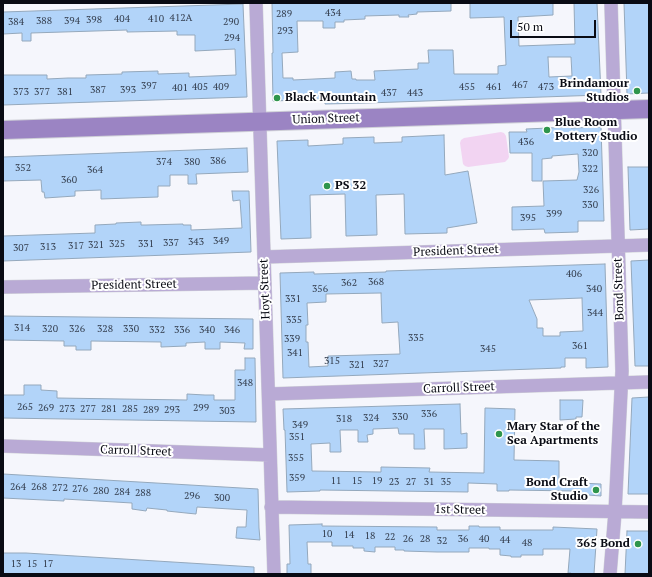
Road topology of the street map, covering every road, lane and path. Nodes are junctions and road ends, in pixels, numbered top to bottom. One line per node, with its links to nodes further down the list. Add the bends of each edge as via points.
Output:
1 (256, 3): 5 (street, Hoyt Street)
2 (611, 3): 4 (street, Bond Street)
3 (649, 108): 4 (street, Union Street)
4 (614, 110): 5 (street, Union Street); 7 (street, Bond Street)
5 (260, 121): 6 (street, Union Street); 9 (street, Hoyt Street)
6 (3, 130)
7 (618, 245): 8 (street, President Street); 9 (street, President Street); 13 (street, Bond Street)
8 (649, 245)
9 (264, 257): 10 (street, Hoyt Street)
10 (265, 283): 11 (street, President Street); 14 (street, Hoyt Street)
11 (3, 287)
12 (649, 382): 13 (street, Carroll Street)
13 (621, 383): 14 (street, Carroll Street); 18 (street, Bond Street)
14 (269, 394): 16 (street, Hoyt Street)
15 (3, 446): 16 (street, Carroll Street)
16 (270, 455): 17 (street, Hoyt Street)
17 (271, 507): 18 (street, 1st Street); 20 (street, Hoyt Street)
18 (614, 512): 19 (street, 1st Street); 21 (street, Bond Street)
19 (649, 512)
20 (274, 574)
21 (610, 574)

